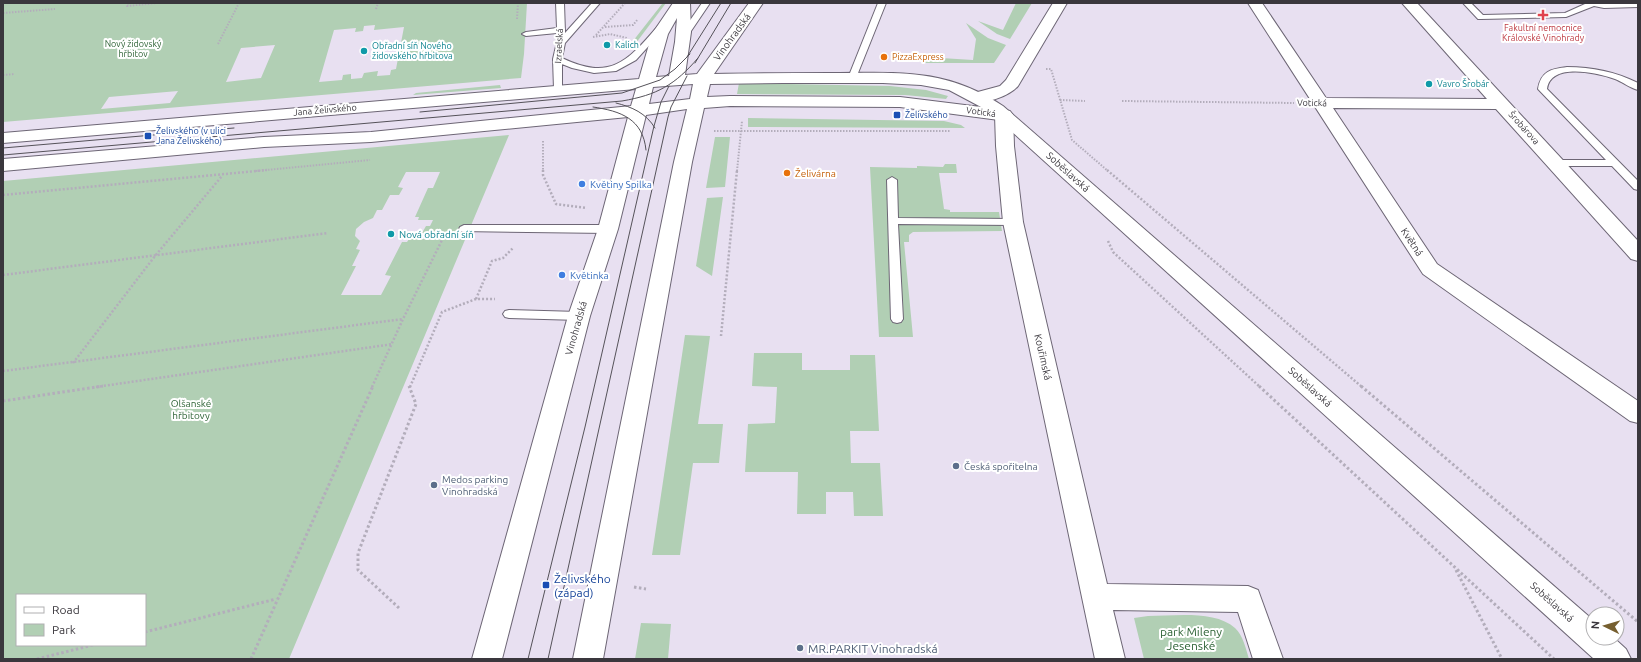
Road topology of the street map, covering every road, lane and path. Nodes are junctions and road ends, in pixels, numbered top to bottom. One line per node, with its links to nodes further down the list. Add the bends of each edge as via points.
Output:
1 (128, 3): 2 (path, via 127,6)
2 (156, 3)
3 (239, 3): 31 (path)
4 (378, 3): 20 (path)
5 (518, 3): 23 (path)
6 (560, 3): 26 (lane, Izraelská)
7 (596, 3): 29 (lane)
8 (625, 3): 25 (path)
9 (681, 3): 24 (main road, Vinohradská); 28 (main road, via 685,18)
10 (706, 3): 28 (lane)
11 (756, 3): 36 (main road, Vinohradská)
12 (882, 3): 37 (lane)
13 (1060, 3): 33 (main road)
14 (1255, 3): 47 (main road, Květná)
15 (1409, 3): 48 (main road, Šrobárova)
16 (1467, 3): 17 (lane, via 1481,17 1566,15)
17 (1591, 4): 18 (lane)
18 (1638, 5)
19 (55, 9): 21 (path)
20 (376, 9)
21 (3, 13)
22 (638, 19): 25 (path, via 633,25)
23 (517, 23)
24 (665, 24): 32 (lane, via 637,55 619,67 588,70 572,67); 39 (main road, Vinohradská)
25 (604, 27): 30 (path, via 593,37 616,34 627,38)
26 (560, 30): 27 (lane); 29 (lane, Izraelská)
27 (526, 34)
28 (684, 35): 38 (main road)
29 (561, 42): 32 (lane, Izraelská)
30 (629, 42)
31 (218, 44)
32 (557, 59): 41 (lane, Izraelská)
33 (1021, 68): 42 (main road, via 1006,89); 43 (path, via 1052,69)
34 (15, 74): 35 (path)
35 (3, 75)
36 (703, 78): 37 (main road, Votická); 38 (main road, Votická); 46 (main road, Vinohradská)
37 (852, 78): 42 (main road, Votická, via 935,82)
38 (676, 80): 39 (main road, Jana Želivského); 46 (main road)
39 (646, 82): 41 (main road, Jana Želivského); 49 (main road, Vinohradská)
40 (1638, 86): 58 (lane, via 1605,73 1580,70 1556,71 1545,77 1542,83 1542,90)
41 (558, 90): 55 (main road, Jana Želivského)
42 (980, 97): 50 (main road, Votická)
43 (1060, 100): 44 (path); 93 (path, via 1072,140)
44 (1085, 101)
45 (1122, 101): 47 (path, Votická)
46 (696, 103): 49 (main road, Votická); 50 (main road, Votická, via 900,102); 99 (main road, Vinohradská, via 682,162)
47 (1322, 103): 48 (main road, Votická); 86 (main road, Květná, via 1430,269)
48 (1502, 104): 59 (main road, Šrobárova)
49 (638, 111): 60 (main road, via 371,137 264,142); 69 (main road, Vinohradská)
50 (1004, 115): 67 (main road, Kouřimská); 104 (main road, Soběslavská)
51 (742, 116): 54 (path)
52 (708, 131): 54 (path)
53 (957, 131): 54 (path)
54 (740, 132): 81 (path)
55 (3, 138)
56 (543, 139): 65 (path, via 543,175 556,204)
57 (370, 160): 61 (path)
58 (1614, 162): 59 (lane); 63 (lane)
59 (1555, 163): 73 (main road, Šrobárova)
60 (3, 165)
61 (222, 175): 64 (path); 74 (path)
62 (892, 180): 66 (lane)
63 (1638, 187)
64 (3, 195)
65 (592, 208)
66 (893, 220): 67 (lane); 80 (lane)
67 (1013, 222): 90 (main road, Kouřimská)
68 (464, 229): 70 (lane); 79 (path, via 447,229)
69 (608, 229): 70 (lane); 78 (main road, Vinohradská)
70 (532, 230): 76 (path, via 504,258 492,261)
71 (328, 233): 74 (path)
72 (1108, 240): 87 (path, via 1113,252)
73 (1638, 254)
74 (155, 256): 75 (path); 83 (path)
75 (3, 275)
76 (476, 299): 77 (path, via 511,300); 92 (path, via 442,312 409,386 416,404 358,552 358,570)
77 (509, 314): 78 (lane)
78 (579, 316): 98 (main road, Vinohradská)
79 (403, 319): 82 (path); 83 (path)
80 (897, 319)
81 (721, 336)
82 (393, 344): 85 (path); 91 (path)
83 (72, 363): 84 (path)
84 (3, 371)
85 (3, 401)
86 (1638, 414)
87 (1455, 568): 102 (path); 103 (path)
88 (634, 587): 89 (path)
89 (646, 589)
90 (1096, 597): 100 (main road, Kouřimská); 101 (main road, via 1248,599)
91 (277, 599): 94 (path); 97 (path)
92 (399, 608)
93 (1638, 622)
94 (146, 632)
95 (89, 646): 96 (path)
96 (38, 659)
97 (251, 659)
98 (487, 659)
99 (588, 659)
100 (1110, 659)
101 (1268, 659)
102 (1502, 659)
103 (1554, 659)
104 (1616, 659)

